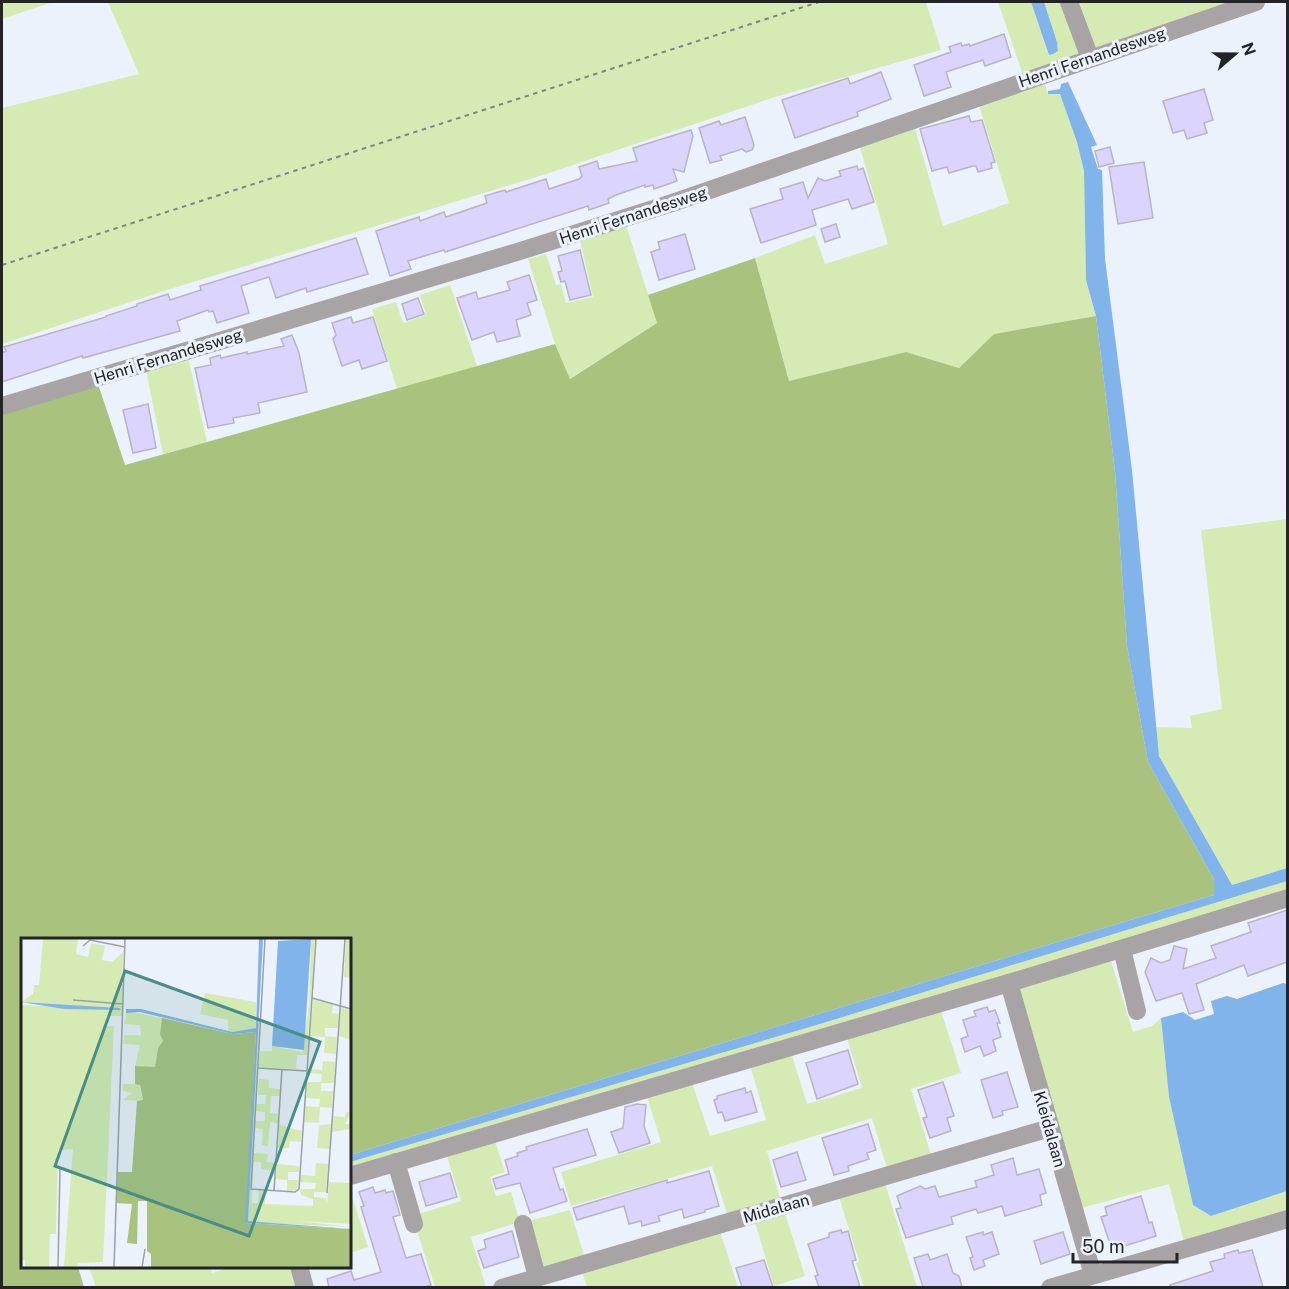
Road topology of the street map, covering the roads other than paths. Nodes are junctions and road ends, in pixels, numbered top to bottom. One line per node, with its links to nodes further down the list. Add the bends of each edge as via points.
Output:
1 (1070, 2): 3 (street)
2 (1257, 2): 3 (street, Henri Fernandesweg)
3 (1090, 58): 4 (street, Henri Fernandesweg, via 672,203)
4 (2, 406)
5 (1287, 898): 6 (street)
6 (1122, 949): 7 (street); 8 (street)
7 (1008, 983): 9 (street, Kleidalaan); 10 (street)
8 (1137, 1011)
9 (1050, 1128): 16 (street, Kleidalaan); 17 (street, Midalaan)
10 (396, 1162): 11 (street); 13 (street)
11 (351, 1176)
12 (1287, 1219): 16 (street)
13 (414, 1224)
14 (523, 1224): 17 (street)
15 (300, 1268): 18 (street)
16 (1093, 1275): 20 (street)
17 (537, 1278): 19 (street, Midalaan)
18 (305, 1287)
19 (502, 1287)
20 (1050, 1287)

